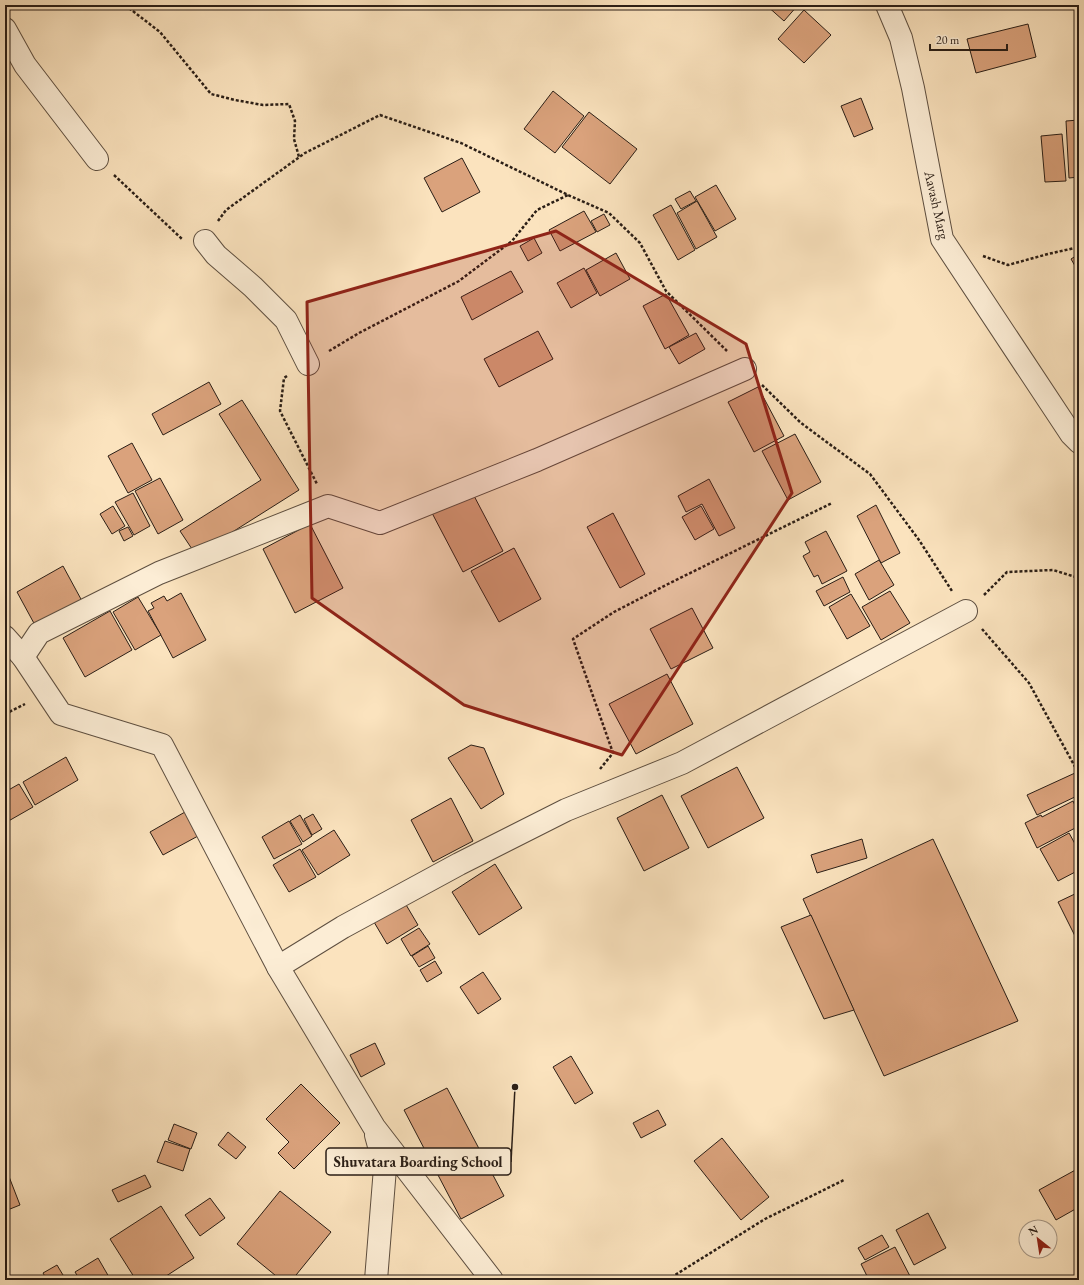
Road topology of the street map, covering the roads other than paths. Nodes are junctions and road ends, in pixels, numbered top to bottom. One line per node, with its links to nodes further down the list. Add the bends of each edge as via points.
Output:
1 (887, 5): 7 (street, Aavash Marg, via 901,38 913,88 942,239 1071,434)
2 (7, 34): 3 (street, via 25,64)
3 (97, 159)
4 (205, 240): 5 (street, via 216,255 286,320)
5 (308, 364)
6 (745, 369): 10 (street, via 537,460 380,523 328,506 159,573 39,634)
7 (1079, 442)
8 (966, 612): 11 (street, via 682,763 566,810 459,864 343,927)
9 (5, 637): 10 (street)
10 (23, 657): 11 (street, via 61,714 162,745)
11 (278, 967): 12 (street)
12 (374, 1127): 13 (street, via 385,1168); 14 (street)
13 (376, 1280)
14 (492, 1280)

